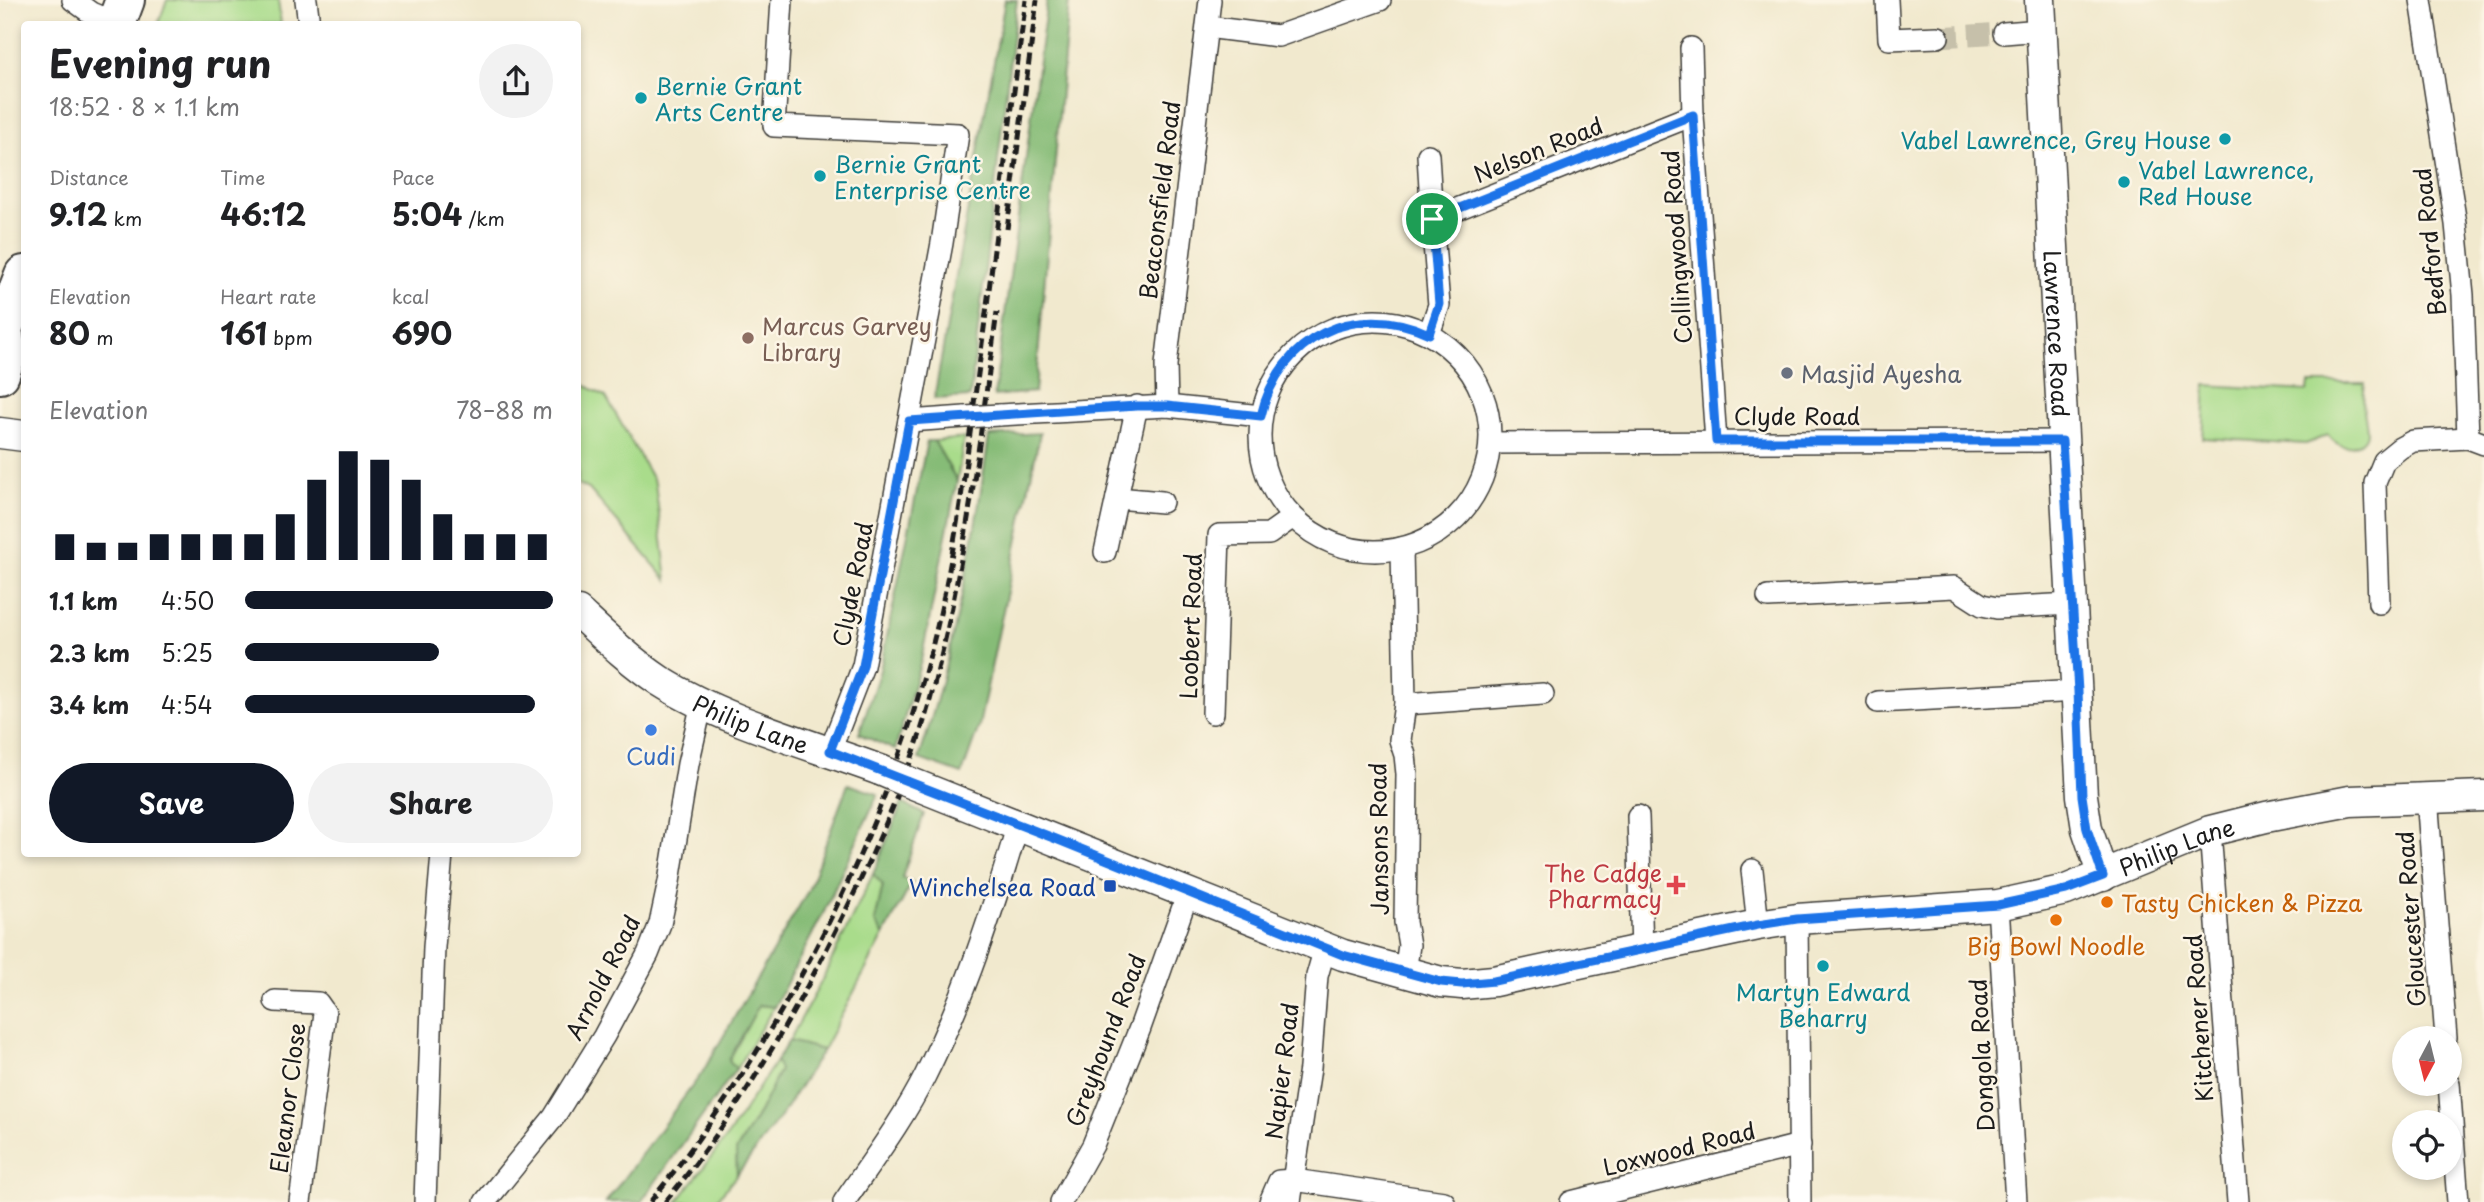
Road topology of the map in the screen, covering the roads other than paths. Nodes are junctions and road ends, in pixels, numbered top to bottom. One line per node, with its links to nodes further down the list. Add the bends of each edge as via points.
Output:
1 (73, 0): 10 (street)
2 (125, 0): 11 (highway)
3 (306, 0): 12 (street)
4 (782, 0): 28 (street, Clyde Road, via 774,126 958,134)
5 (1210, 0): 13 (street, Beaconsfield Road)
6 (1380, 0): 13 (street, via 1278,36)
7 (1887, 0): 16 (street, via 1889,38)
8 (2040, 0): 14 (main road, Lawrence Road)
9 (2421, 0): 33 (street, Bedford Road, via 2456,224)
10 (109, 21)
11 (117, 21)
12 (310, 21)
13 (1207, 27): 26 (street, Beaconsfield Road, via 1168,352)
14 (2041, 30): 15 (street); 32 (main road, Lawrence Road)
15 (2004, 33)
16 (1938, 37)
17 (1691, 48): 18 (street, Collingwood Road)
18 (1693, 115): 20 (street, Nelson Road); 31 (street, Collingwood Road)
19 (1428, 155): 20 (street)
20 (1432, 219): 23 (street, via 1439,304)
21 (21, 282): 22 (highway)
22 (1, 330): 24 (highway, via 7,354)
23 (1429, 334): 27 (street, via 1382,321 1346,324 1324,333 1303,346 1279,372); 34 (street, via 1449,347 1473,374 1487,407)
24 (0, 374)
25 (1137, 406): 26 (street); 28 (street, bridge); 35 (street)
26 (1167, 406): 27 (street)
27 (1261, 416): 37 (street, via 1263,465)
28 (909, 421): 50 (street, Clyde Road, via 863,666)
29 (0, 433): 30 (main road)
30 (21, 436)
31 (1716, 441): 32 (street, Clyde Road); 34 (street, Clyde Road)
32 (2062, 441): 42 (main road, Lawrence Road)
33 (2476, 441): 41 (street, via 2413,441 2384,461 2375,483)
34 (1491, 443): 38 (street, via 1483,478 1465,509 1438,533)
35 (1117, 498): 36 (street); 39 (street)
36 (1162, 502)
37 (1293, 517): 38 (street, via 1345,547 1368,551); 49 (street, Loobert Road, via 1269,534 1219,535)
38 (1402, 548): 48 (street, Jansons Road)
39 (1105, 552)
40 (1768, 597): 42 (street, via 1954,587 1982,605 1997,608)
41 (2379, 603)
42 (2072, 604): 44 (main road, Lawrence Road)
43 (581, 615): 47 (main road, Philip Lane, via 642,669)
44 (2078, 691): 46 (street); 58 (main road, Lawrence Road, via 2082,796 2087,829)
45 (1543, 694): 48 (street)
46 (1878, 702)
47 (702, 703): 50 (main road, Philip Lane); 73 (street, Arnold Road, via 660,924 648,954 604,1037 554,1116)
48 (1405, 704): 65 (street, Jansons Road, via 1400,740 1407,774 1405,922 1409,945)
49 (1213, 713)
50 (830, 751): 54 (main road, Philip Lane, bridge)
51 (2484, 796): 52 (main road, Philip Lane)
52 (2427, 797): 55 (main road, Philip Lane, via 2350,802); 67 (street, Gloucester Road)
53 (1638, 816): 64 (street)
54 (1018, 824): 59 (main road, Philip Lane); 74 (street, via 971,973 925,1077)
55 (2210, 831): 58 (main road, Philip Lane); 82 (street, Kitchener Road)
56 (442, 857): 72 (street)
57 (1752, 870): 62 (street)
58 (2103, 876): 60 (main road, Philip Lane, via 2066,890)
59 (1188, 893): 63 (main road, Philip Lane); 75 (street, Greyhound Road, via 1093,1145)
60 (1998, 905): 61 (main road, Philip Lane); 81 (street, Dongola Road)
61 (1797, 919): 62 (main road, Philip Lane); 69 (street)
62 (1758, 925): 64 (main road, Philip Lane)
63 (1325, 948): 65 (main road, Philip Lane); 70 (street, Napier Road, via 1317,976)
64 (1642, 951): 65 (main road, Philip Lane, via 1462,984)
65 (1405, 973)
66 (275, 1001): 71 (street, Eleanor Close, via 318,1003 325,1013)
67 (2445, 1026)
68 (2450, 1096): 83 (street)
69 (1800, 1145): 79 (street, Loxwood Road); 80 (street)
70 (1294, 1181): 76 (street, via 1279,1181); 77 (street, Napier Road); 78 (street)
71 (300, 1202)
72 (425, 1202)
73 (485, 1202)
74 (844, 1202)
75 (1061, 1202)
76 (1270, 1202)
77 (1290, 1202)
78 (1444, 1202)
79 (1571, 1202)
80 (1800, 1202)
81 (2016, 1202)
82 (2238, 1202)
83 (2458, 1202)

